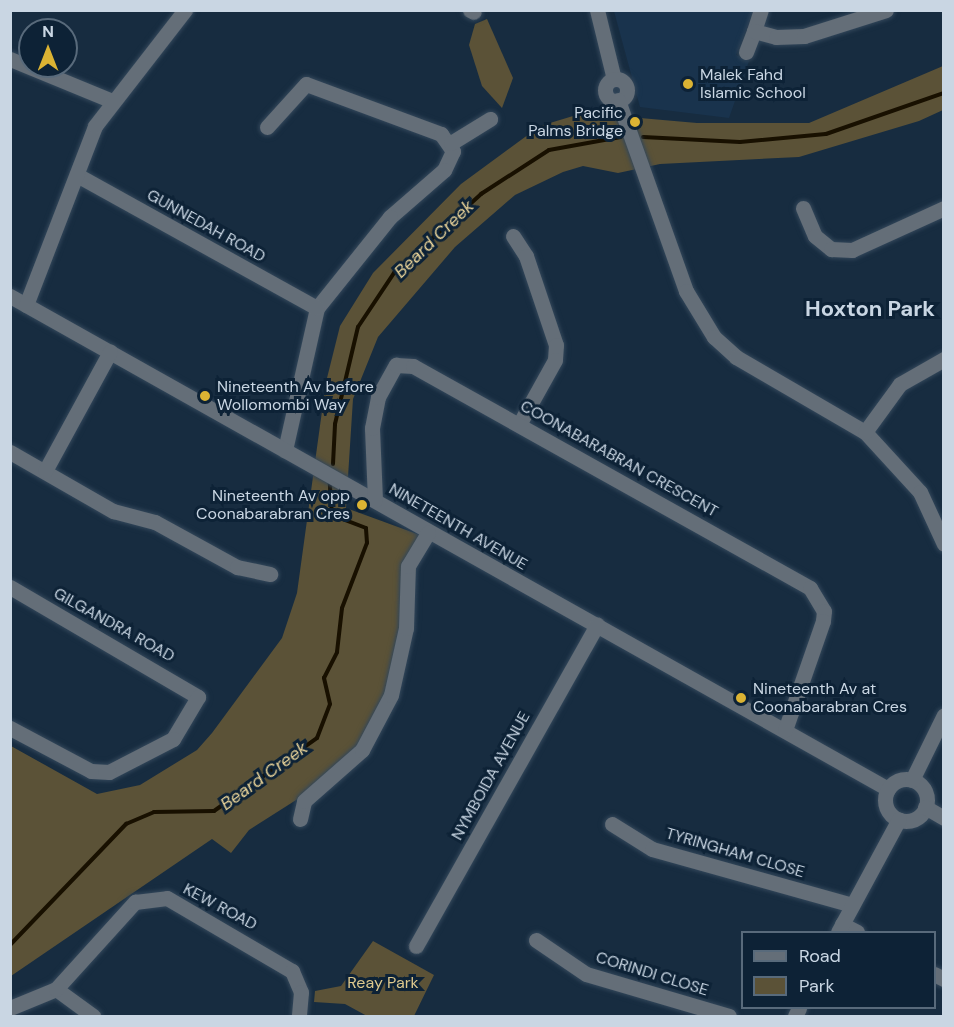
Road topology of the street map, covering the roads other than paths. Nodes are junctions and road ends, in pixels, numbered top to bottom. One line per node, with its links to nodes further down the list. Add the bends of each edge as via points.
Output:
1 (185, 10): 8 (street)
2 (597, 10): 22 (street, via 614,79 626,86 618,100 686,291 714,337 736,357)
3 (761, 10): 5 (street)
4 (886, 10): 5 (street, via 804,36 776,38)
5 (754, 31): 6 (street)
6 (746, 52)
7 (10, 59): 8 (street)
8 (110, 100): 12 (street)
9 (490, 119): 11 (street)
10 (267, 127): 11 (street, via 306,84 441,134)
11 (451, 143): 18 (street, via 444,170 390,217)
12 (77, 176): 17 (street); 18 (street, GUNNEDAH ROAD)
13 (803, 208): 14 (street, via 815,236 831,249 852,250)
14 (944, 208)
15 (513, 236): 21 (street, via 526,256 556,345 555,360)
16 (10, 296): 17 (street, NINETEENTH AVENUE)
17 (26, 305): 19 (street, NINETEENTH AVENUE)
18 (317, 308): 23 (street)
19 (110, 352): 23 (street, NINETEENTH AVENUE); 25 (street)
20 (944, 359): 22 (street, via 900,384)
21 (520, 423): 26 (street, COONABARABRAN CRESCENT, via 413,366 396,365 385,379 372,428); 34 (street, COONABARABRAN CRESCENT, via 819,597 823,621)
22 (865, 432): 28 (street, via 920,492)
23 (285, 450): 26 (street, NINETEENTH AVENUE)
24 (10, 452): 25 (street)
25 (45, 471): 29 (street, via 113,511 155,522 237,567)
26 (375, 500): 27 (street, NINETEENTH AVENUE)
27 (428, 533): 31 (street, NINETEENTH AVENUE); 39 (street, via 408,566 405,636 391,695 362,750 304,801)
28 (944, 544)
29 (270, 574)
30 (10, 587): 33 (street, GILGANDRA ROAD, via 198,698 173,739 109,772 91,771)
31 (597, 625): 34 (street, NINETEENTH AVENUE); 45 (street, NYMBOIDA AVENUE)
32 (944, 715): 35 (street)
33 (10, 728)
34 (785, 730): 36 (street, NINETEENTH AVENUE)
35 (912, 780): 36 (street, via 898,780); 37 (street, via 925,792)
36 (888, 789): 40 (street, via 886,807)
37 (925, 807): 38 (street); 40 (street, via 916,818)
38 (944, 818)
39 (300, 819)
40 (899, 819): 42 (street)
41 (612, 824): 42 (street, TYRINGHAM CLOSE, via 652,849)
42 (852, 905): 43 (street)
43 (840, 928)
44 (536, 940): 50 (street, CORINDI CLOSE, via 586,974)
45 (417, 946)
46 (56, 989): 47 (street, KEW ROAD); 48 (street); 49 (street, KEW ROAD, via 135,903 166,898 292,971 302,992)
47 (10, 1008)
48 (93, 1017)
49 (299, 1017)
50 (729, 1017)

